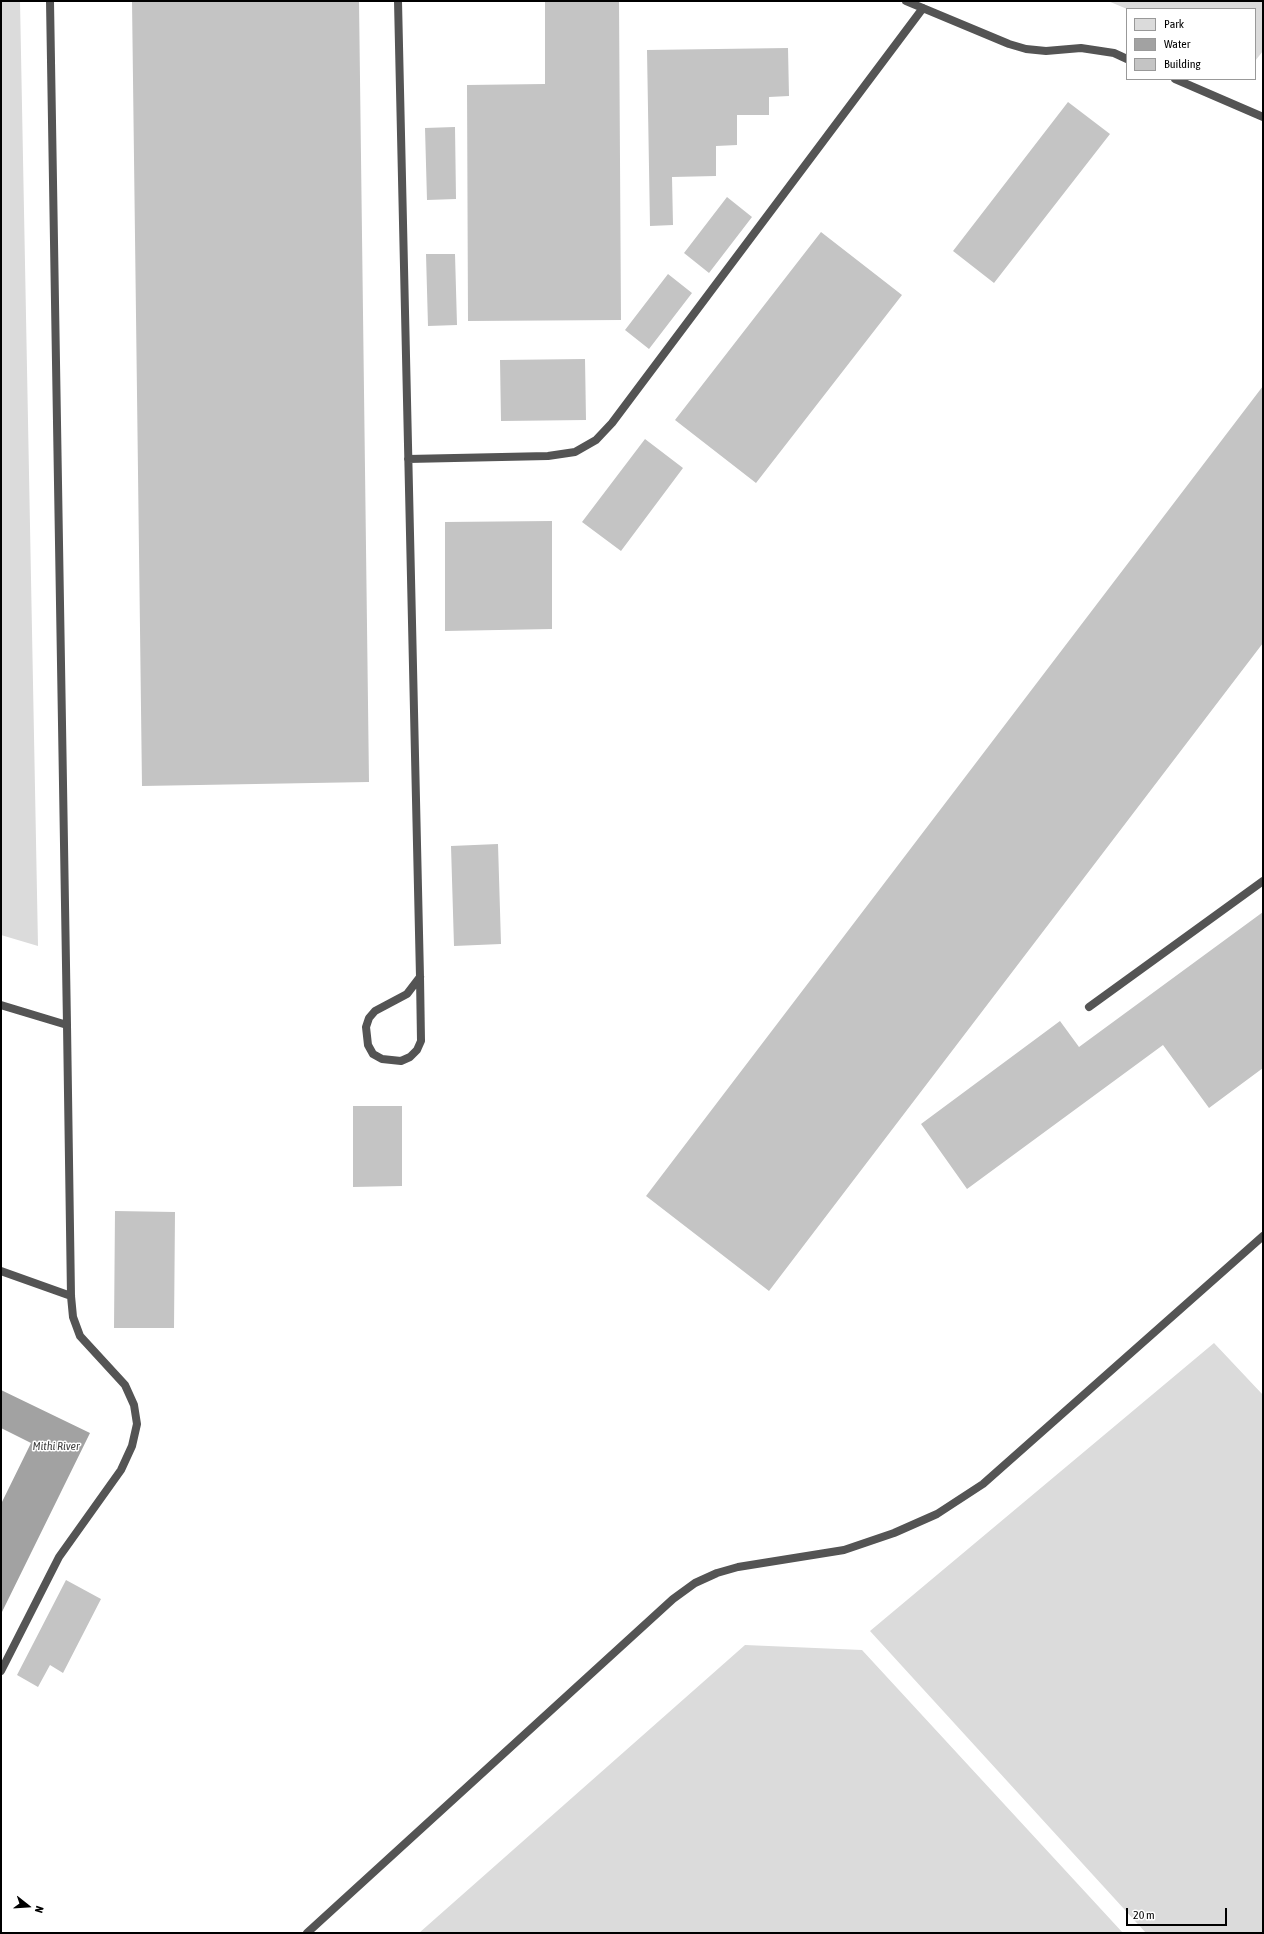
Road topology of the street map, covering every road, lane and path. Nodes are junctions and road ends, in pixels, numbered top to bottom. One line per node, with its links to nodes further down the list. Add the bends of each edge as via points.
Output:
1 (50, 1): 13 (lane)
2 (398, 1): 8 (lane)
3 (906, 1): 4 (lane)
4 (923, 8): 5 (lane, via 1026,49 1092,49 1114,53); 8 (lane, via 612,423 596,440 576,452 548,456)
5 (1126, 59)
6 (1177, 80): 7 (lane)
7 (1263, 117)
8 (408, 459): 10 (lane)
9 (1263, 881): 12 (lane)
10 (420, 977): 10 (lane, via 422,1040 414,1053 401,1061 382,1059 373,1054 365,1036 369,1018 375,1011 407,994)
11 (1, 1005): 13 (lane)
12 (1089, 1007)
13 (67, 1025): 16 (lane)
14 (1263, 1236): 18 (lane, via 983,1484 937,1514 894,1533 844,1550 738,1567 717,1573 695,1583 673,1599)
15 (1, 1271): 16 (lane)
16 (72, 1296): 17 (lane, via 73,1317 80,1336 125,1385 134,1405 137,1424 132,1446 121,1470 59,1557)
17 (1, 1671)
18 (307, 1933)

